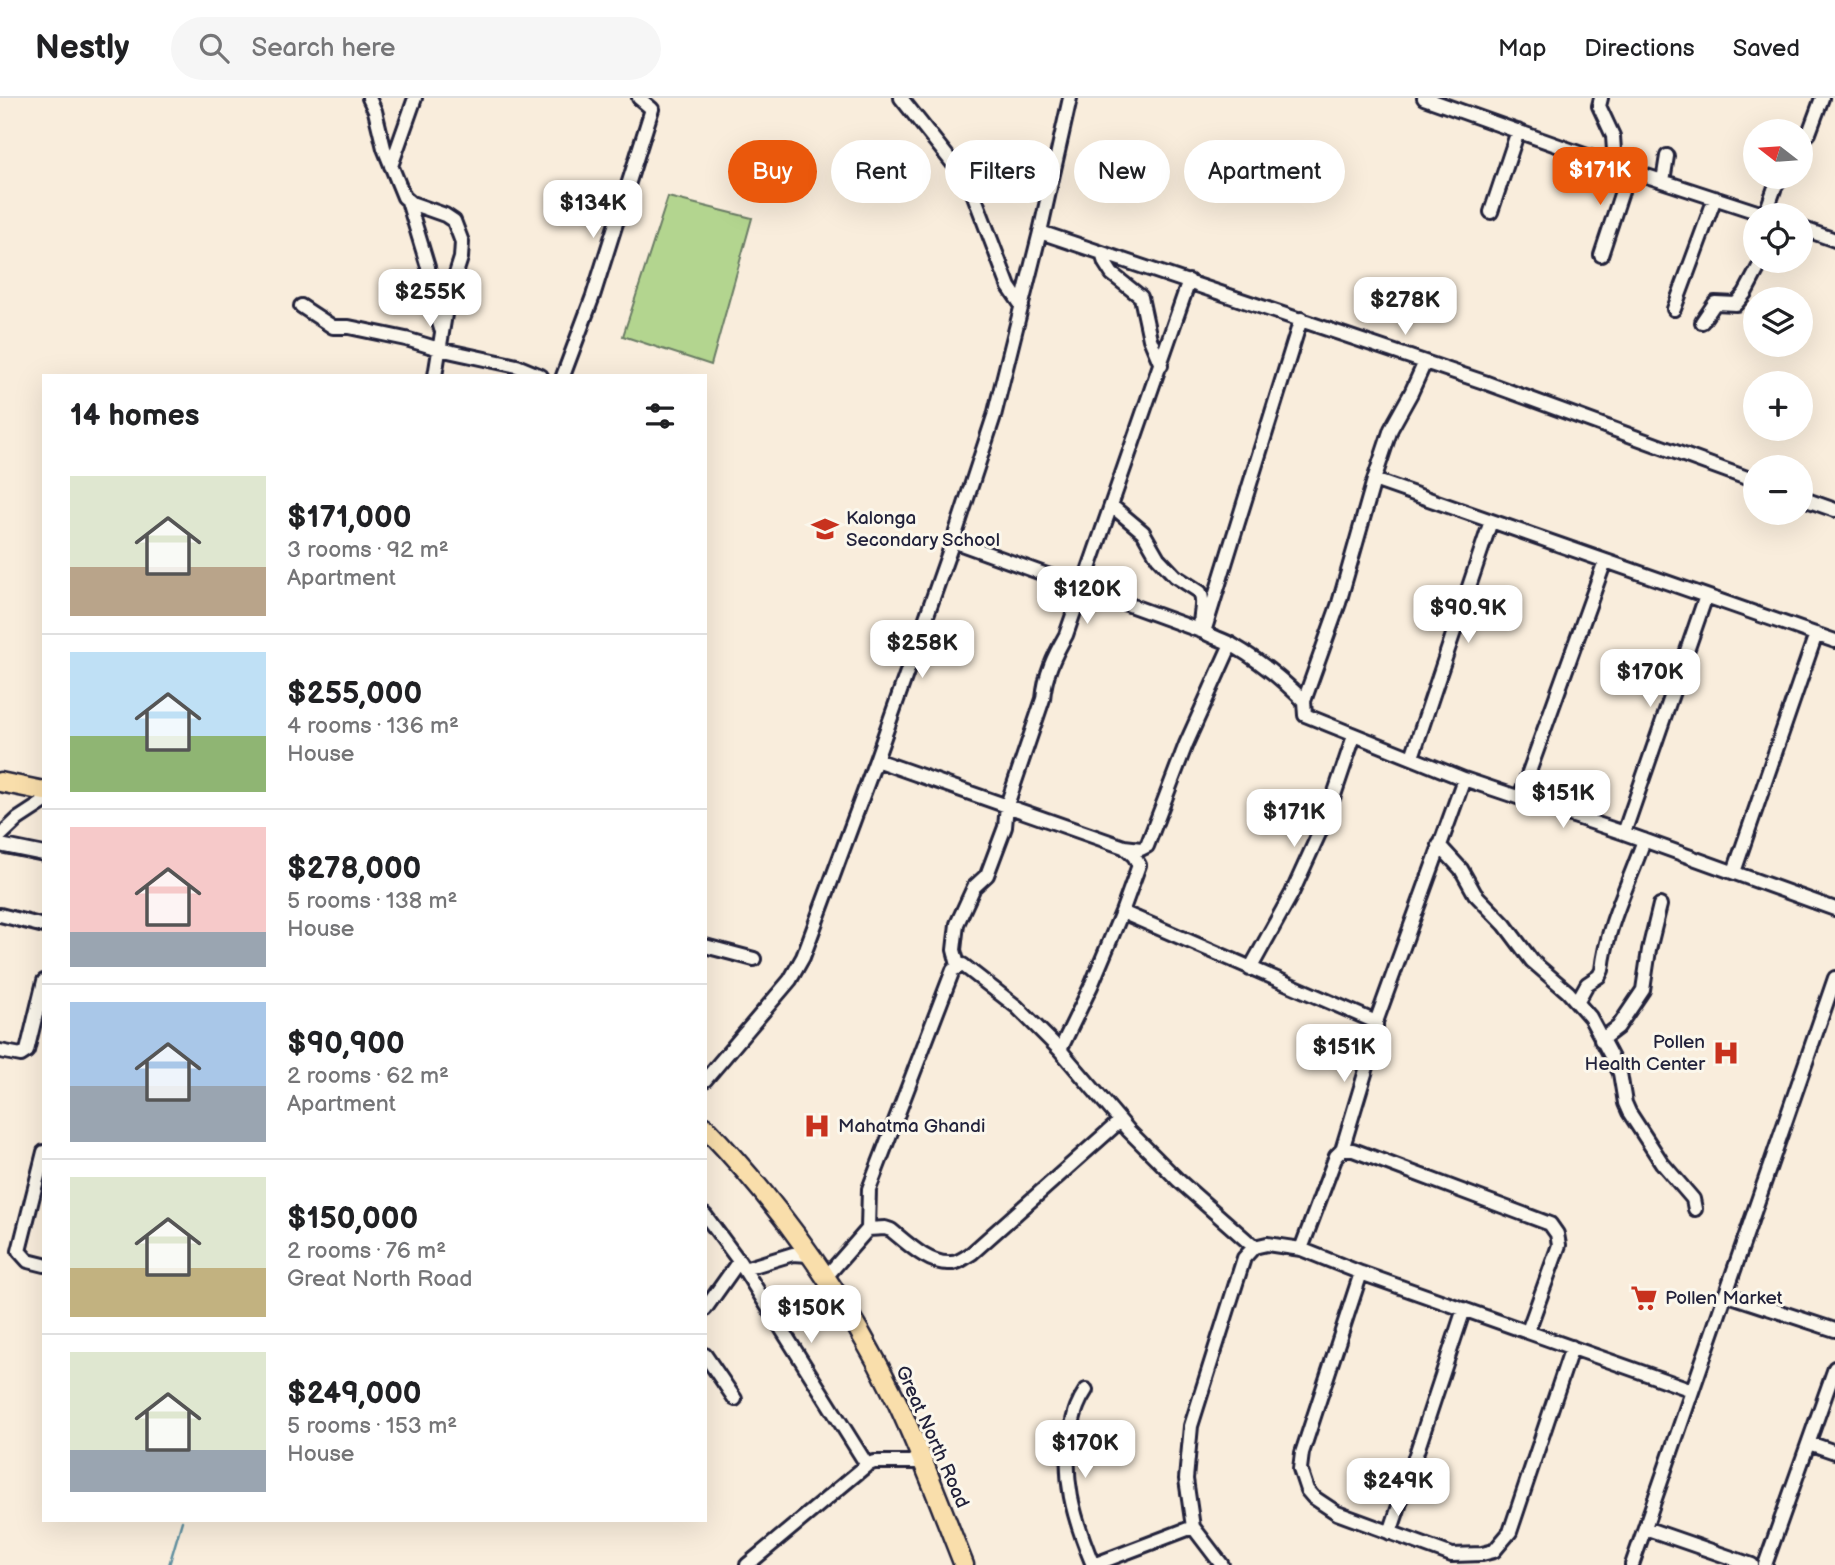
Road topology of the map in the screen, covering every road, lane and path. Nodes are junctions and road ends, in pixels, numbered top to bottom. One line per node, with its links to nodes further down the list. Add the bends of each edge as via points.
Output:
1 (369, 98): 13 (street)
2 (415, 98): 13 (street)
3 (639, 98): 9 (street)
4 (901, 98): 29 (street, via 970,186 1009,287)
5 (1070, 98): 21 (street)
6 (1424, 98): 11 (street)
7 (1601, 98): 14 (street, via 1599,106 1613,136)
8 (1822, 98): 10 (street)
9 (655, 104): 39 (street)
10 (1813, 122)
11 (1518, 131): 14 (street); 20 (street)
12 (1667, 156): 16 (street)
13 (391, 166): 18 (street)
14 (1615, 166): 15 (street)
15 (1629, 170): 16 (street); 25 (street)
16 (1664, 181): 17 (street)
17 (1715, 198): 19 (street); 30 (street)
18 (408, 201): 33 (street); 33 (street, via 454,221 462,242)
19 (1743, 208)
20 (1491, 212)
21 (1041, 232): 24 (street); 29 (street)
22 (1813, 232): 23 (street)
23 (1835, 240)
24 (1102, 253): 27 (street); 36 (street, via 1112,274 1141,297)
25 (1601, 255)
26 (1756, 273): 32 (street, via 1736,304 1715,303)
27 (1189, 281): 31 (street); 36 (street)
28 (301, 306): 34 (street, via 333,327)
29 (1022, 306): 46 (street, via 994,416)
30 (1674, 309)
31 (1301, 319): 35 (street); 50 (street)
32 (1702, 322)
33 (442, 333): 34 (street)
34 (439, 349): 37 (street); 38 (street)
35 (1424, 362): 40 (street); 41 (street, via 1391,429)
36 (1161, 365): 43 (street)
37 (435, 374)
38 (535, 374)
39 (564, 374)
40 (1743, 477)
41 (1374, 480): 45 (street); 54 (street, via 1339,603)
42 (1813, 502): 44 (street)
43 (1112, 506): 48 (street); 50 (street, via 1143,532 1175,576 1200,592 1204,605 1199,622)
44 (1835, 510)
45 (1491, 522): 47 (street); 56 (street)
46 (953, 541): 48 (street); 57 (street)
47 (1605, 561): 49 (street); 61 (street)
48 (1082, 588): 50 (street); 63 (street, via 1044,683 1043,699)
49 (1706, 596): 51 (street); 64 (street)
50 (1204, 632): 53 (street)
51 (1816, 635): 52 (street); 73 (street)
52 (1835, 641)
53 (1231, 644): 54 (street, via 1285,681); 70 (street)
54 (1304, 701): 55 (street, via 1305,715)
55 (1354, 736): 56 (street); 82 (street, via 1327,816)
56 (1412, 758): 58 (street)
57 (876, 760): 63 (street); 90 (street, via 797,970)
58 (1464, 779): 61 (street); 68 (street)
59 (0, 782): 60 (highway)
60 (42, 791)
61 (1520, 797): 64 (street)
62 (42, 803): 65 (street)
63 (1007, 804): 69 (street); 81 (street, via 1005,827 987,875 974,887 957,925 954,950)
64 (1624, 833): 66 (street)
65 (0, 836)
66 (1644, 840): 73 (street); 85 (street, via 1609,930 1602,970)
67 (0, 845): 71 (street)
68 (1440, 845): 85 (street, via 1532,961); 86 (street)
69 (1124, 847): 70 (street); 72 (street)
70 (1145, 848): 72 (street)
71 (42, 854)
72 (1139, 865): 76 (street)
73 (1734, 873): 75 (street)
74 (1660, 905): 87 (street, via 1643,990 1618,1027)
75 (1835, 909)
76 (1122, 912): 82 (street); 88 (street)
77 (0, 915): 78 (street)
78 (42, 926)
79 (707, 947): 80 (street)
80 (754, 959)
81 (958, 965): 88 (street, via 1017,1007); 97 (street, via 869,1189)
82 (1250, 969): 86 (street)
83 (1835, 978): 105 (street)
84 (42, 989): 89 (street, via 27,1051 21,1055)
85 (1577, 1002): 87 (street)
86 (1376, 1022): 93 (street, via 1376,1037)
87 (1601, 1040): 95 (street, via 1620,1073 1629,1112)
88 (1060, 1050): 91 (street)
89 (0, 1051)
90 (707, 1078)
91 (1120, 1121): 97 (street, via 954,1264 929,1258 891,1230); 98 (street)
92 (707, 1130): 100 (highway, Great North Road, via 745,1168)
93 (1342, 1150): 99 (street); 109 (street, via 1353,1150 1550,1224 1559,1245)
94 (42, 1160): 101 (street, via 19,1251 28,1261)
95 (1696, 1209)
96 (707, 1218): 102 (street)
97 (868, 1228): 104 (street)
98 (1254, 1247): 99 (street, via 1267,1244); 120 (street, via 1244,1258 1191,1426 1186,1479)
99 (1301, 1249): 103 (street)
100 (809, 1255): 102 (street); 104 (highway, Great North Road)
101 (42, 1264)
102 (741, 1265): 106 (street); 119 (street)
103 (1361, 1273): 107 (street); 122 (street, via 1301,1454 1300,1469 1312,1497 1337,1513)
104 (825, 1278): 118 (highway, Great North Road, via 873,1356)
105 (1726, 1294): 108 (street); 114 (street)
106 (707, 1307)
107 (1464, 1309): 109 (street); 122 (street)
108 (1835, 1330)
109 (1528, 1331): 110 (street)
110 (1572, 1347): 114 (street); 122 (street, via 1503,1543 1482,1554 1452,1555)
111 (707, 1358): 115 (street)
112 (1835, 1368): 116 (street)
113 (1086, 1390): 125 (street, via 1077,1402 1067,1472 1070,1501)
114 (1692, 1390): 121 (street)
115 (735, 1399)
116 (1809, 1443): 117 (street); 129 (street)
117 (1835, 1452)
118 (924, 1462): 119 (street); 124 (highway, Great North Road)
119 (867, 1465): 123 (street)
120 (1193, 1527): 125 (street); 126 (street)
121 (1645, 1528): 127 (street); 128 (street)
122 (1390, 1533)
123 (747, 1565)
124 (964, 1565)
125 (1093, 1565)
126 (1222, 1565)
127 (1632, 1565)
128 (1752, 1565)
129 (1765, 1565)

